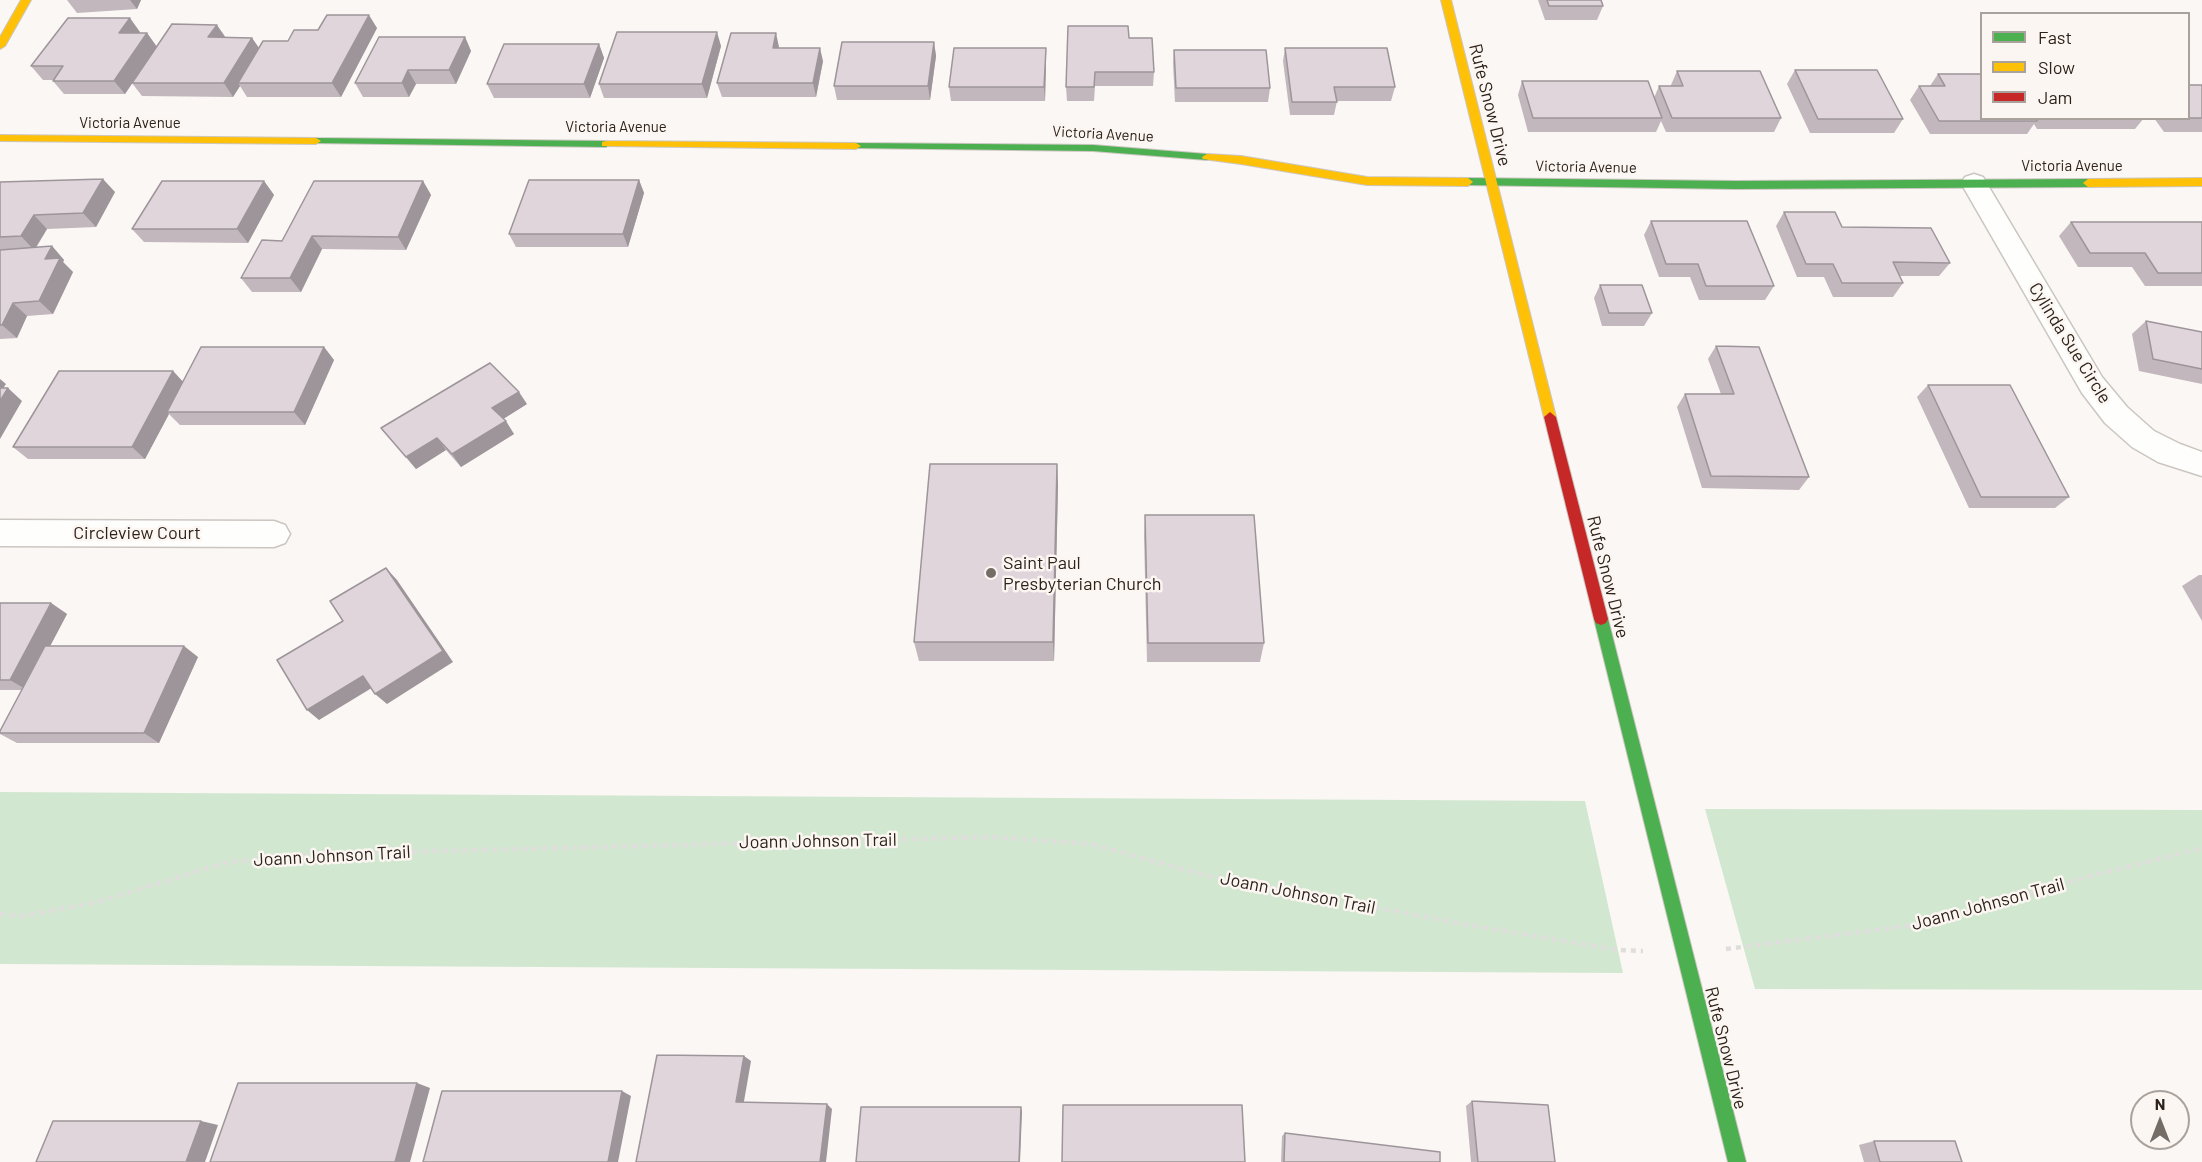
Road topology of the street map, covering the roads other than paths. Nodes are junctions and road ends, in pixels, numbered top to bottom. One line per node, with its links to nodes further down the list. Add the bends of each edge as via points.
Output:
1 (26, 0): 3 (street)
2 (1446, 0): 6 (street, Rufe Snow Drive)
3 (0, 46)
4 (0, 138): 6 (street, Victoria Avenue, via 1093,148 1241,159 1367,181)
5 (2202, 182): 7 (street, Victoria Avenue)
6 (1491, 183): 7 (street, Victoria Avenue); 11 (street, Rufe Snow Drive)
7 (1974, 183): 8 (street, Cylinda Sue Circle, via 2092,386 2143,439)
8 (2202, 464)
9 (0, 533): 10 (street, Circleview Court)
10 (274, 534)
11 (1737, 1162)

